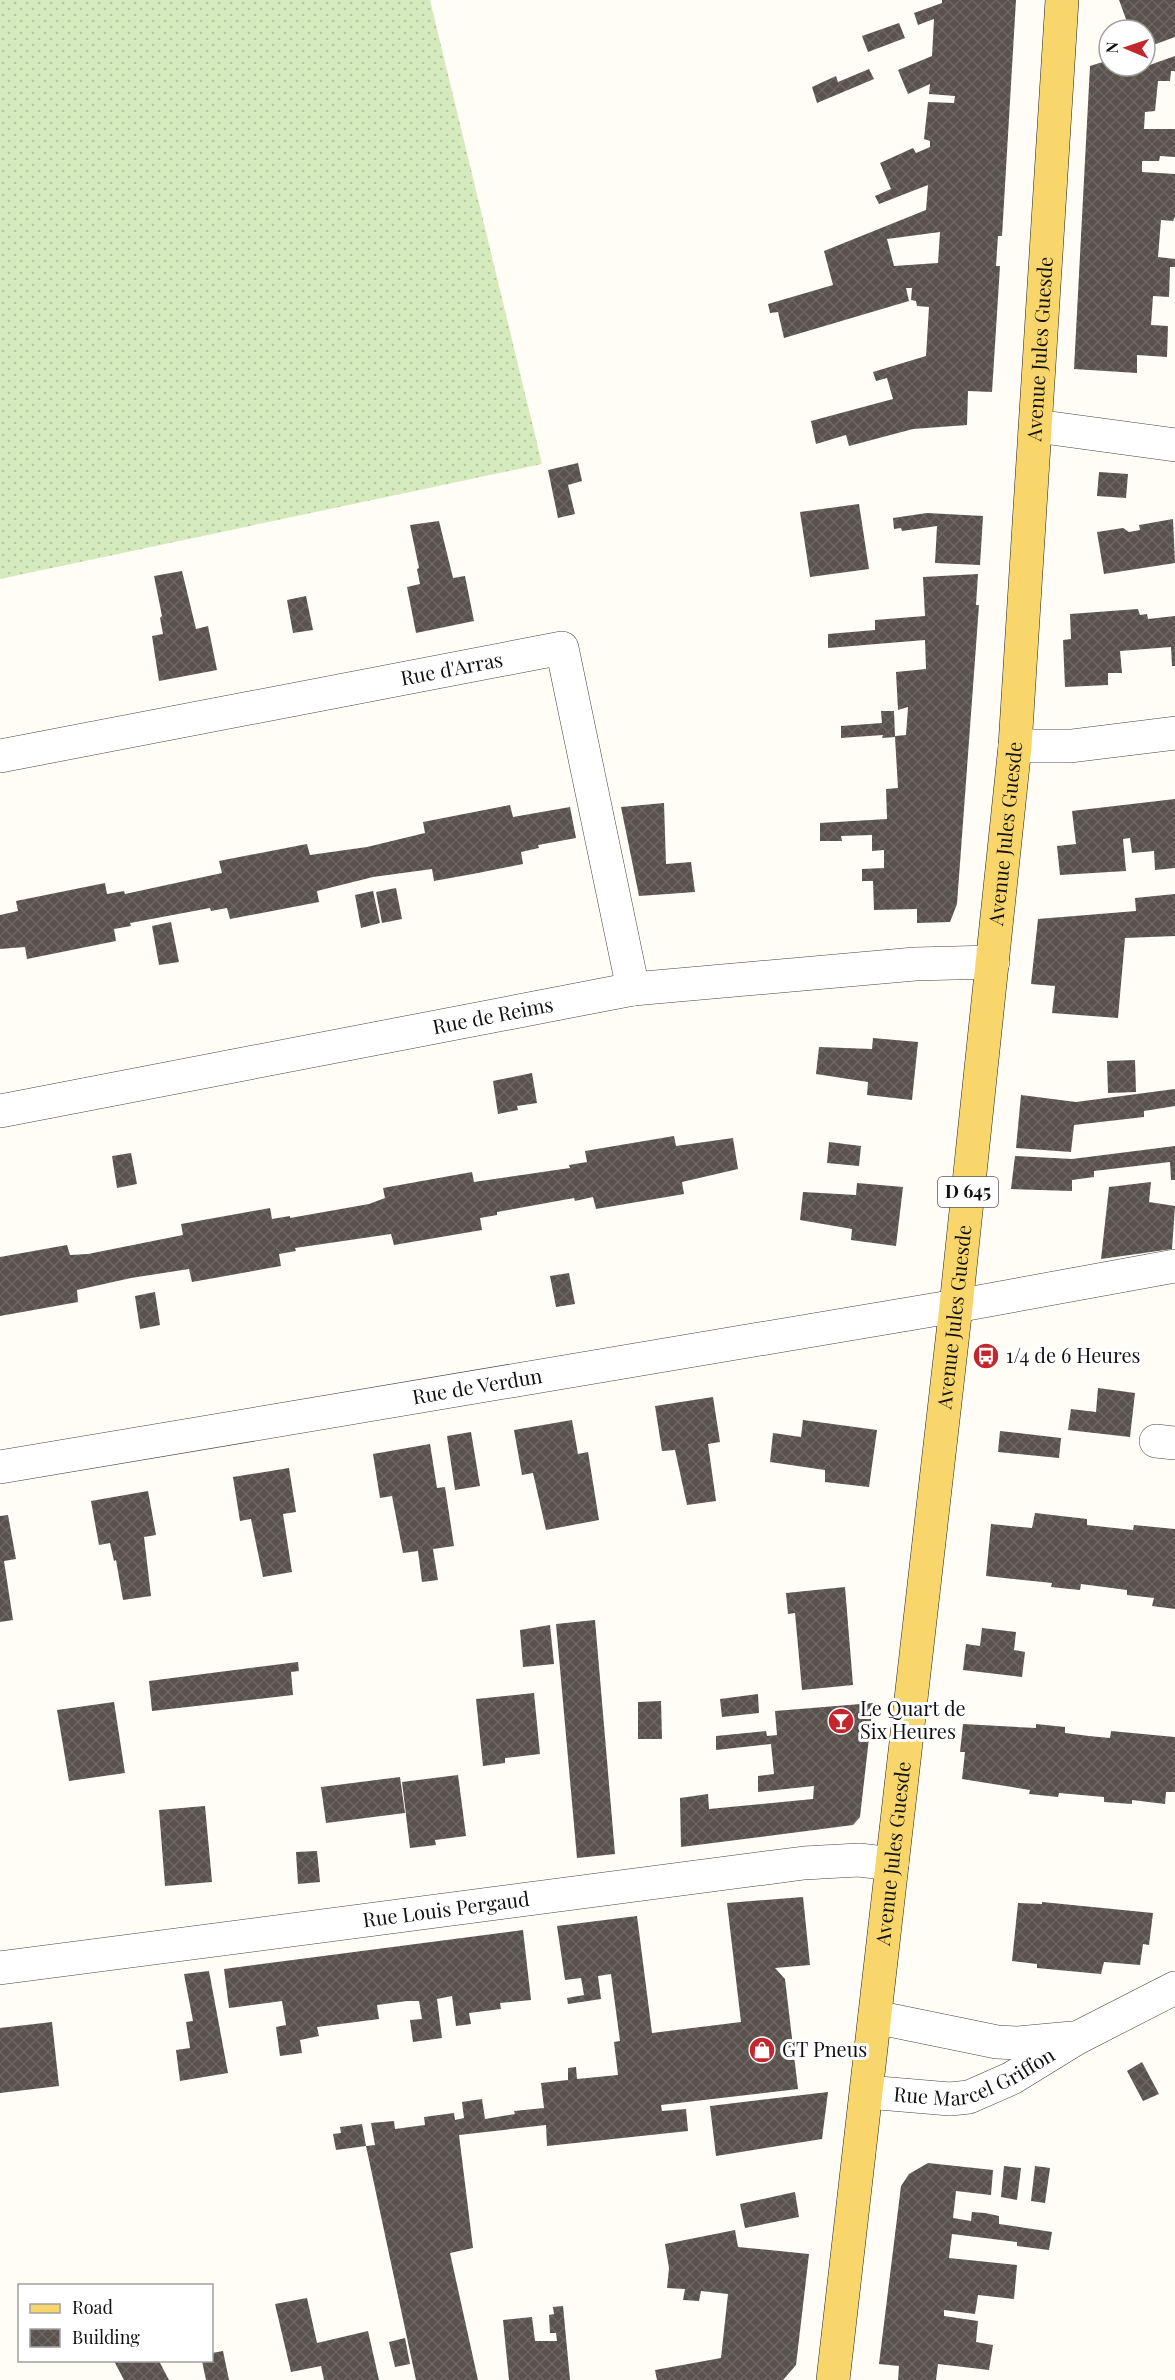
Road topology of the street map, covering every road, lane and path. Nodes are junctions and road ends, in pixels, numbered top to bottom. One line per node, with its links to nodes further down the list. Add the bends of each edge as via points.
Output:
1 (1062, 0): 2 (main road, Avenue Jules Guesde / D 645)
2 (1036, 426): 3 (street); 5 (main road, Avenue Jules Guesde / D 645)
3 (1175, 445)
4 (1175, 733): 5 (street, via 1071,746)
5 (1015, 746): 7 (main road, Avenue Jules Guesde / D 645)
6 (0, 756): 8 (street, Rue d'Arras, via 562,648)
7 (993, 962): 8 (street, Rue de Reims, via 915,964); 11 (main road, Avenue Jules Guesde / D 645)
8 (633, 989): 9 (street, Rue de Reims)
9 (0, 1111)
10 (1175, 1266): 11 (street, Rue de Verdun)
11 (956, 1306): 12 (street, Rue de Verdun); 13 (main road, Avenue Jules Guesde / D 645)
12 (0, 1467)
13 (892, 1864): 14 (street, Rue Louis Pergaud, via 859,1860 804,1863); 16 (main road, Avenue Jules Guesde / D 645)
14 (0, 1968)
15 (1175, 1988): 17 (street, Rue Marcel Griffon)
16 (875, 2017): 17 (street, Rue Marcel Griffon, via 997,2042); 18 (main road, Avenue Jules Guesde / D 645)
17 (1077, 2038): 18 (street, Rue Marcel Griffon, via 1012,2079 969,2097 950,2100)
18 (867, 2092): 19 (main road, Avenue Jules Guesde / D 645)
19 (833, 2380)

